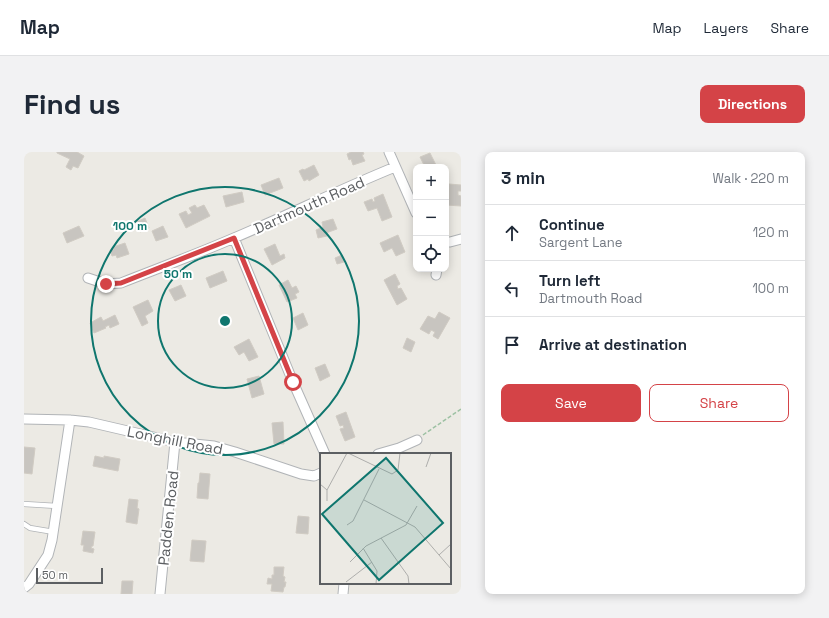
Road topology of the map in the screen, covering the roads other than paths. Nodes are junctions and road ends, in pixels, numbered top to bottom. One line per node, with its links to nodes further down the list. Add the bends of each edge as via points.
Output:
1 (389, 152): 2 (street)
2 (395, 167): 3 (street); 4 (street, Dartmouth Road)
3 (413, 206)
4 (234, 238): 7 (street, Dartmouth Road, via 121,283 106,284); 12 (street)
5 (461, 239): 6 (street)
6 (449, 242)
7 (88, 278)
8 (24, 419): 9 (street, Longhill Road)
9 (70, 420): 11 (street, Longhill Road); 16 (street)
10 (417, 440): 13 (street)
11 (175, 442): 14 (street, Longhill Road, via 214,446 301,474 314,476); 21 (street, Padden Road)
12 (325, 453)
13 (382, 453)
14 (320, 473)
15 (24, 504): 16 (lane)
16 (57, 506): 18 (street)
17 (24, 524): 18 (lane, via 30,528)
18 (54, 532): 20 (street, via 48,555 40,570)
19 (344, 584): 22 (street)
20 (24, 588)
21 (160, 594)
22 (343, 594)

